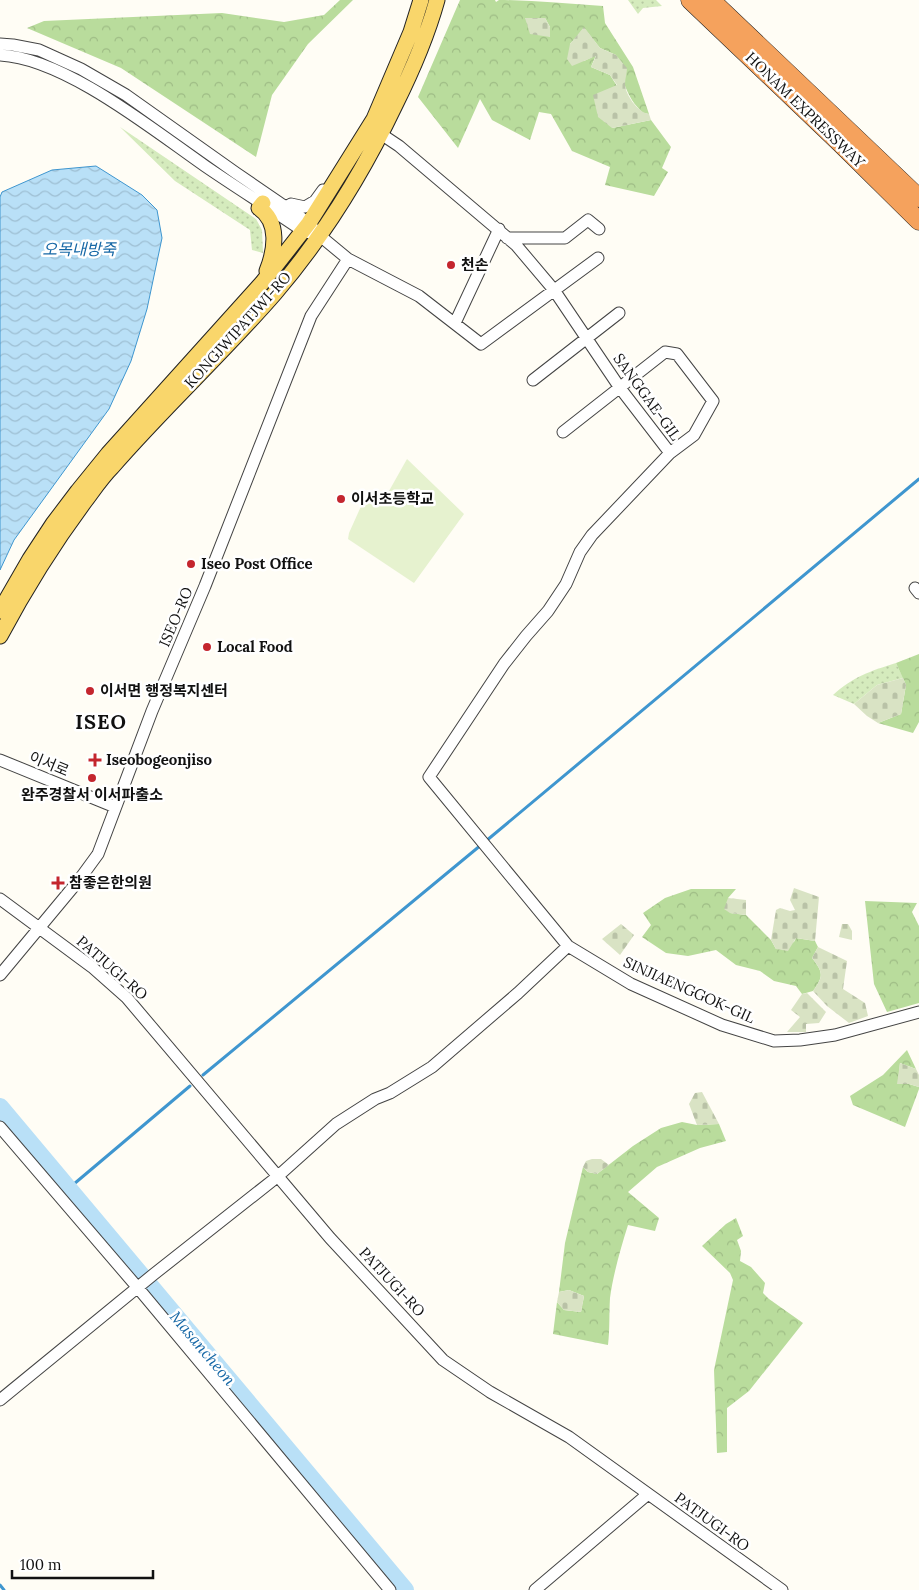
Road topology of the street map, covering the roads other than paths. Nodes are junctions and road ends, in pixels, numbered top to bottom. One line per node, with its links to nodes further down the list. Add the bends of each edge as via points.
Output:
1 (421, 0): 10 (main road, KONGJWIPATJWI-RO, via 374,120)
2 (437, 0): 9 (main road, KONGJWIPATJWI-RO, via 417,57)
3 (690, 0): 14 (highway, HONAM EXPRESSWAY)
4 (711, 0): 11 (highway, HONAM EXPRESSWAY)
5 (0, 44): 7 (street, via 38,50 67,62)
6 (0, 55): 8 (street, via 40,64 74,79)
7 (145, 108): 8 (street); 13 (street)
8 (137, 120): 12 (street)
9 (381, 134): 16 (street, SANGGAE-GIL); 18 (main road, KONGJWIPATJWI-RO)
10 (363, 137): 13 (street, via 352,140 315,201 305,207 291,204); 15 (main road, KONGJWIPATJWI-RO)
11 (919, 198)
12 (263, 203): 15 (street); 22 (main road, via 259,208 273,226 274,248)
13 (286, 207): 15 (street)
14 (919, 221)
15 (306, 227): 18 (street); 22 (main road, KONGJWIPATJWI-RO)
16 (498, 229): 19 (street, SANGGAE-GIL); 25 (street)
17 (598, 229): 19 (street, via 588,220 565,238)
18 (319, 235): 21 (street); 32 (main road, KONGJWIPATJWI-RO, via 277,291 110,468 45,558)
19 (507, 238): 23 (street, SANGGAE-GIL)
20 (598, 258): 23 (street)
21 (348, 259): 25 (street, via 419,296); 35 (street, ISEO-RO, via 311,316)
22 (262, 282): 31 (main road, KONGJWIPATJWI-RO, via 78,491 30,559)
23 (554, 290): 25 (street, via 481,344); 26 (street, SANGGAE-GIL)
24 (619, 313): 26 (street)
25 (455, 323)
26 (587, 338): 27 (street); 28 (street, SANGGAE-GIL)
27 (533, 380)
28 (620, 388): 29 (street); 30 (street, SANGGAE-GIL); 30 (street, via 665,352 677,354 713,401 694,436)
29 (563, 432)
30 (670, 454): 34 (street, SANGGAE-GIL, via 592,535 580,552 566,584 504,664)
31 (0, 611)
32 (0, 636)
33 (0, 760): 35 (street, 이서로)
34 (429, 777): 38 (street, SINJIAENGGOK-GIL)
35 (115, 807): 37 (street, ISEO-RO, via 98,854)
36 (0, 899): 37 (street, PATJUGI-RO)
37 (39, 928): 39 (street, ISEO-RO); 42 (street, PATJUGI-RO, via 127,998)
38 (568, 946): 40 (street, SINJIAENGGOK-GIL, via 631,984 722,1025 774,1042 835,1035); 42 (street, via 518,994 432,1067 336,1124)
39 (0, 975)
40 (919, 1012)
41 (0, 1127): 43 (street)
42 (277, 1177): 43 (street); 45 (street, PATJUGI-RO, via 443,1360 490,1392 569,1437)
43 (140, 1286): 44 (street); 46 (street)
44 (0, 1400)
45 (648, 1494): 47 (street); 48 (street, PATJUGI-RO)
46 (390, 1590)
47 (535, 1590)
48 (782, 1590)

